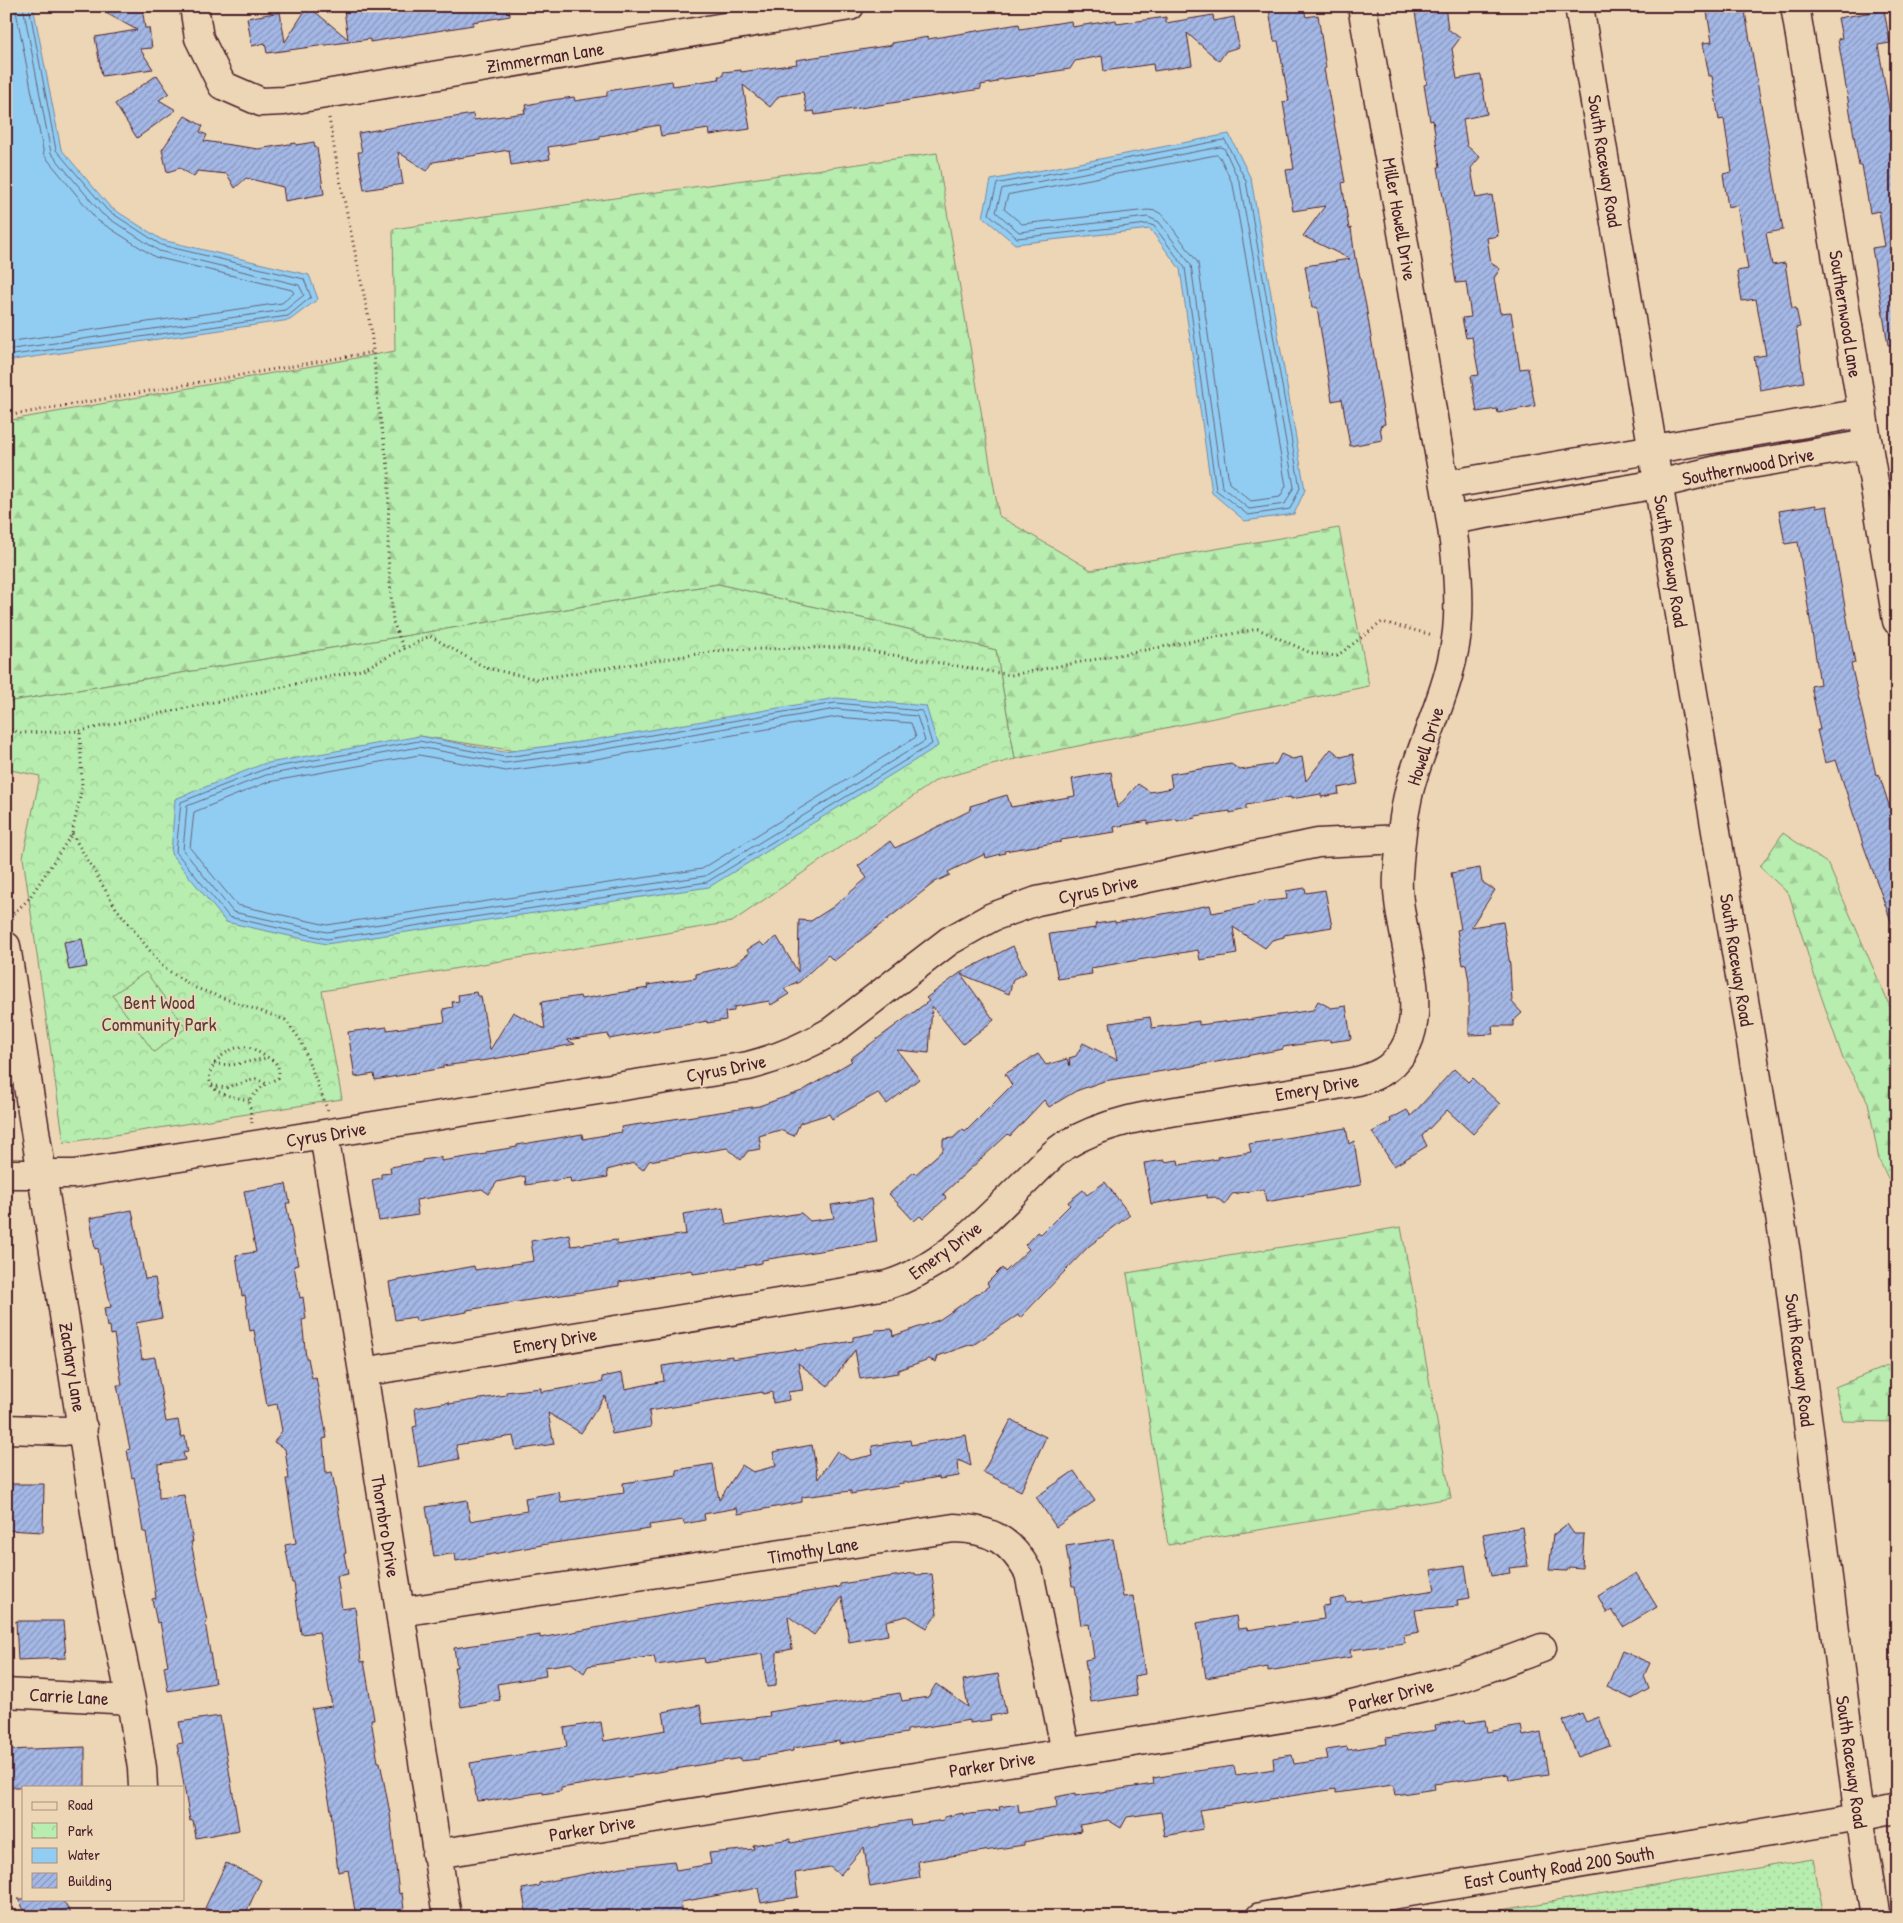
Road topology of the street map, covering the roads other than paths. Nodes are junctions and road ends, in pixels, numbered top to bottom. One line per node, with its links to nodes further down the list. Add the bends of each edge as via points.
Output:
1 (194, 6): 2 (street, Zimmerman Lane, via 199,38 222,85 261,102 284,101)
2 (850, 6)
3 (1362, 6): 7 (street, Miller Howell Drive)
4 (1579, 6): 9 (street, South Raceway Road)
5 (1795, 6): 6 (street, Southernwood Lane)
6 (1863, 413): 8 (street, Southernwood Lane); 9 (street, Southernwood Drive)
7 (1435, 432): 11 (street, Howell Drive)
8 (1868, 444): 10 (street, Southernwood Drive, via 1721,469); 13 (street, Southernwood Lane)
9 (1652, 449): 10 (street, South Raceway Road); 11 (street, Southernwood Drive)
10 (1658, 484): 12 (street, Southernwood Drive); 30 (street, South Raceway Road, via 1786,1253)
11 (1445, 485): 12 (street, Howell Drive)
12 (1450, 520): 14 (street, Howell Drive, via 1458,591 1456,638 1446,680 1412,783)
13 (1897, 621)
14 (1401, 839): 16 (street, Howell Drive, via 1397,892 1415,1016 1409,1044); 17 (street, Cyrus Drive, via 1318,843 1014,908 950,941 832,1031 770,1060 726,1070)
15 (6, 946): 19 (street, Zachary Lane)
16 (1399, 1058): 20 (street, Emery Drive, via 1377,1075 1358,1082 1146,1116 1104,1126 1081,1136 1046,1160 961,1243 925,1269 887,1285)
17 (328, 1134): 19 (street, Cyrus Drive, via 74,1174); 20 (street, Thornbro Drive)
18 (6, 1174): 19 (street, Cyrus Drive)
19 (42, 1175): 21 (street, Zachary Lane)
20 (363, 1372): 23 (street, Thornbro Drive)
21 (83, 1428): 22 (street, via 64,1431); 26 (street, Zachary Lane, via 103,1563)
22 (6, 1429)
23 (400, 1612): 27 (street, Timothy Lane, via 954,1528 973,1528 1007,1544 1020,1557 1029,1574); 31 (street, Thornbro Drive)
24 (1542, 1648): 27 (street, Parker Drive, via 1464,1677 1332,1710)
25 (6, 1693): 26 (street, Carrie Lane)
26 (132, 1700): 28 (street, Zachary Lane)
27 (1066, 1752): 31 (street, Parker Drive)
28 (143, 1786)
29 (1897, 1809): 30 (street, East County Road 200 South)
30 (1859, 1817): 33 (street, East County Road 200 South); 34 (street, South Raceway Road)
31 (436, 1854): 32 (street, Thornbro Drive)
32 (446, 1917)
33 (1260, 1917)
34 (1876, 1917)

